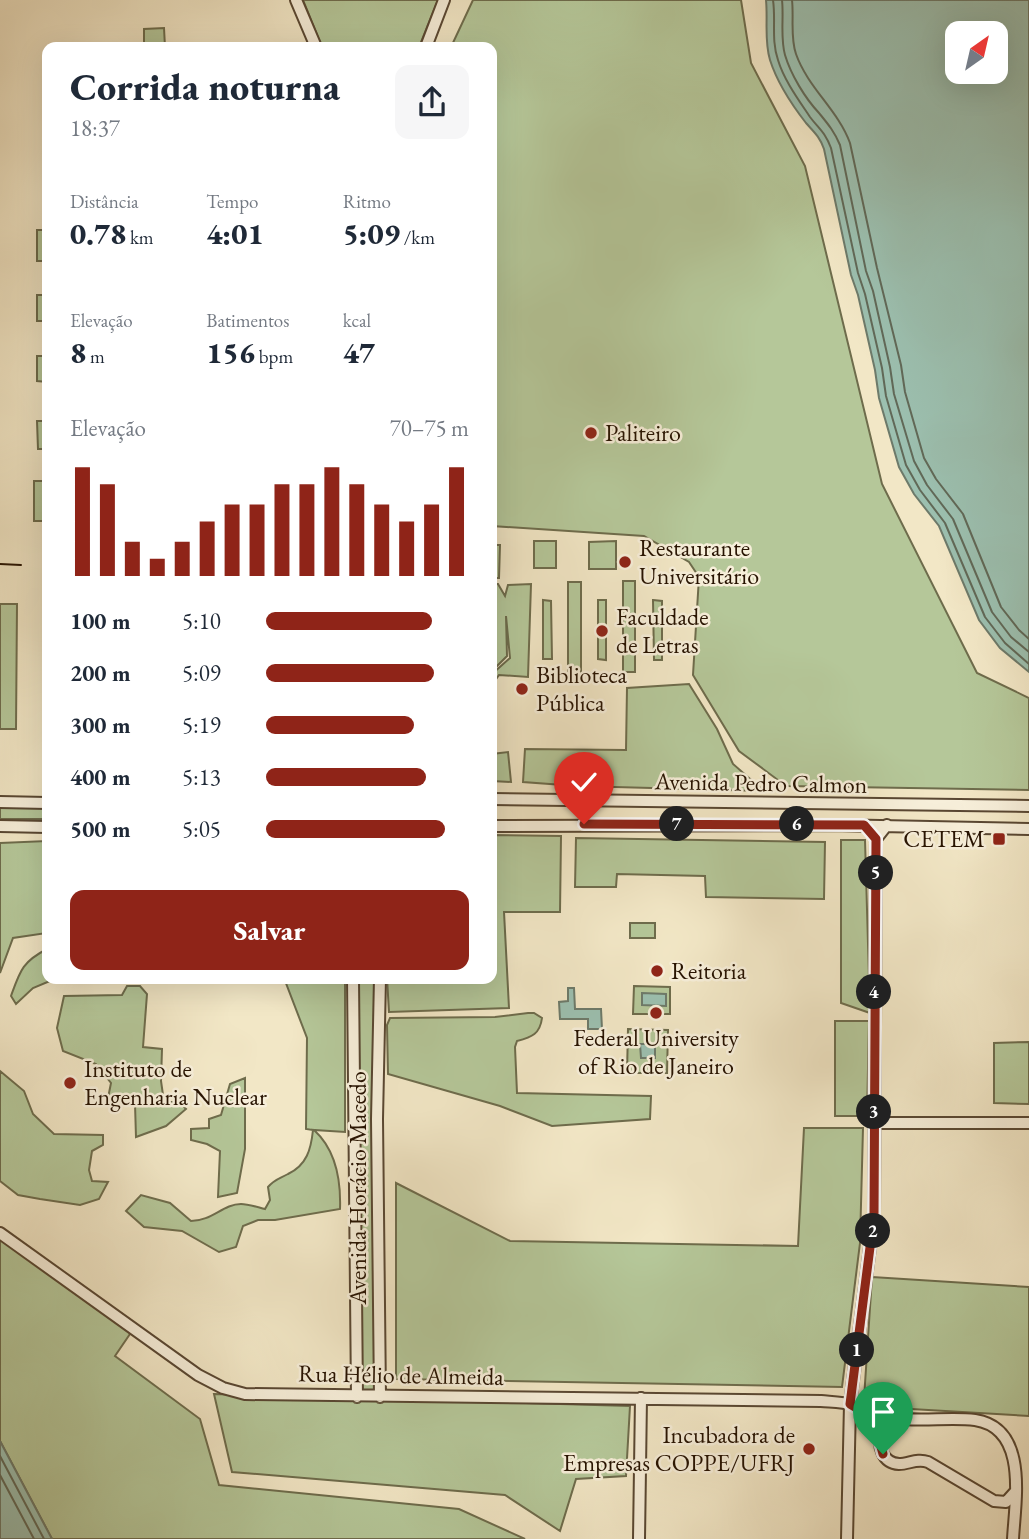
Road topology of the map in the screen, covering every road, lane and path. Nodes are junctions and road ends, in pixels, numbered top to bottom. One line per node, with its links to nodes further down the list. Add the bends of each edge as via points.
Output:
1 (444, 0): 4 (street)
2 (294, 1): 3 (street)
3 (314, 42)
4 (428, 42)
5 (497, 799): 8 (street, Avenida Pedro Calmon)
6 (0, 802): 7 (street)
7 (42, 803)
8 (1029, 806)
9 (864, 825): 10 (street, Avenida Pedro Calmon); 13 (street, Avenida Pedro Calmon); 15 (street)
10 (887, 825): 14 (street, Avenida Pedro Calmon); 15 (street)
11 (0, 826): 12 (street)
12 (42, 827)
13 (497, 827)
14 (1029, 829)
15 (876, 839): 21 (street)
16 (353, 984): 18 (street, Avenida Horácio Macedo)
17 (380, 984): 19 (street, Avenida Horácio Macedo)
18 (353, 1119): 19 (street); 23 (street, Avenida Horácio Macedo)
19 (377, 1119): 24 (street, Avenida Horácio Macedo)
20 (1029, 1123): 21 (street)
21 (874, 1124): 26 (street, via 874,1216)
22 (0, 1233): 23 (street, Rua Hélio de Almeida, via 198,1375 223,1388 245,1394)
23 (357, 1397): 24 (street, Rua Hélio de Almeida)
24 (380, 1397): 25 (street, Rua Hélio de Almeida)
25 (641, 1398): 26 (street, Rua Hélio de Almeida); 32 (street)
26 (850, 1404): 27 (street, Rua Hélio de Almeida); 28 (street, via 868,1415); 33 (street)
27 (903, 1419): 28 (street); 29 (street, Rua Hélio de Almeida, via 976,1420 996,1430 1015,1457)
28 (881, 1433): 30 (street, via 883,1454 893,1463 928,1462)
29 (1016, 1493): 30 (street, via 1006,1502); 31 (street, Rua Hélio de Almeida)
30 (993, 1501): 31 (street, via 1006,1510)
31 (1014, 1524): 34 (street, Rua Hélio de Almeida)
32 (639, 1539)
33 (847, 1539)
34 (1013, 1539)

